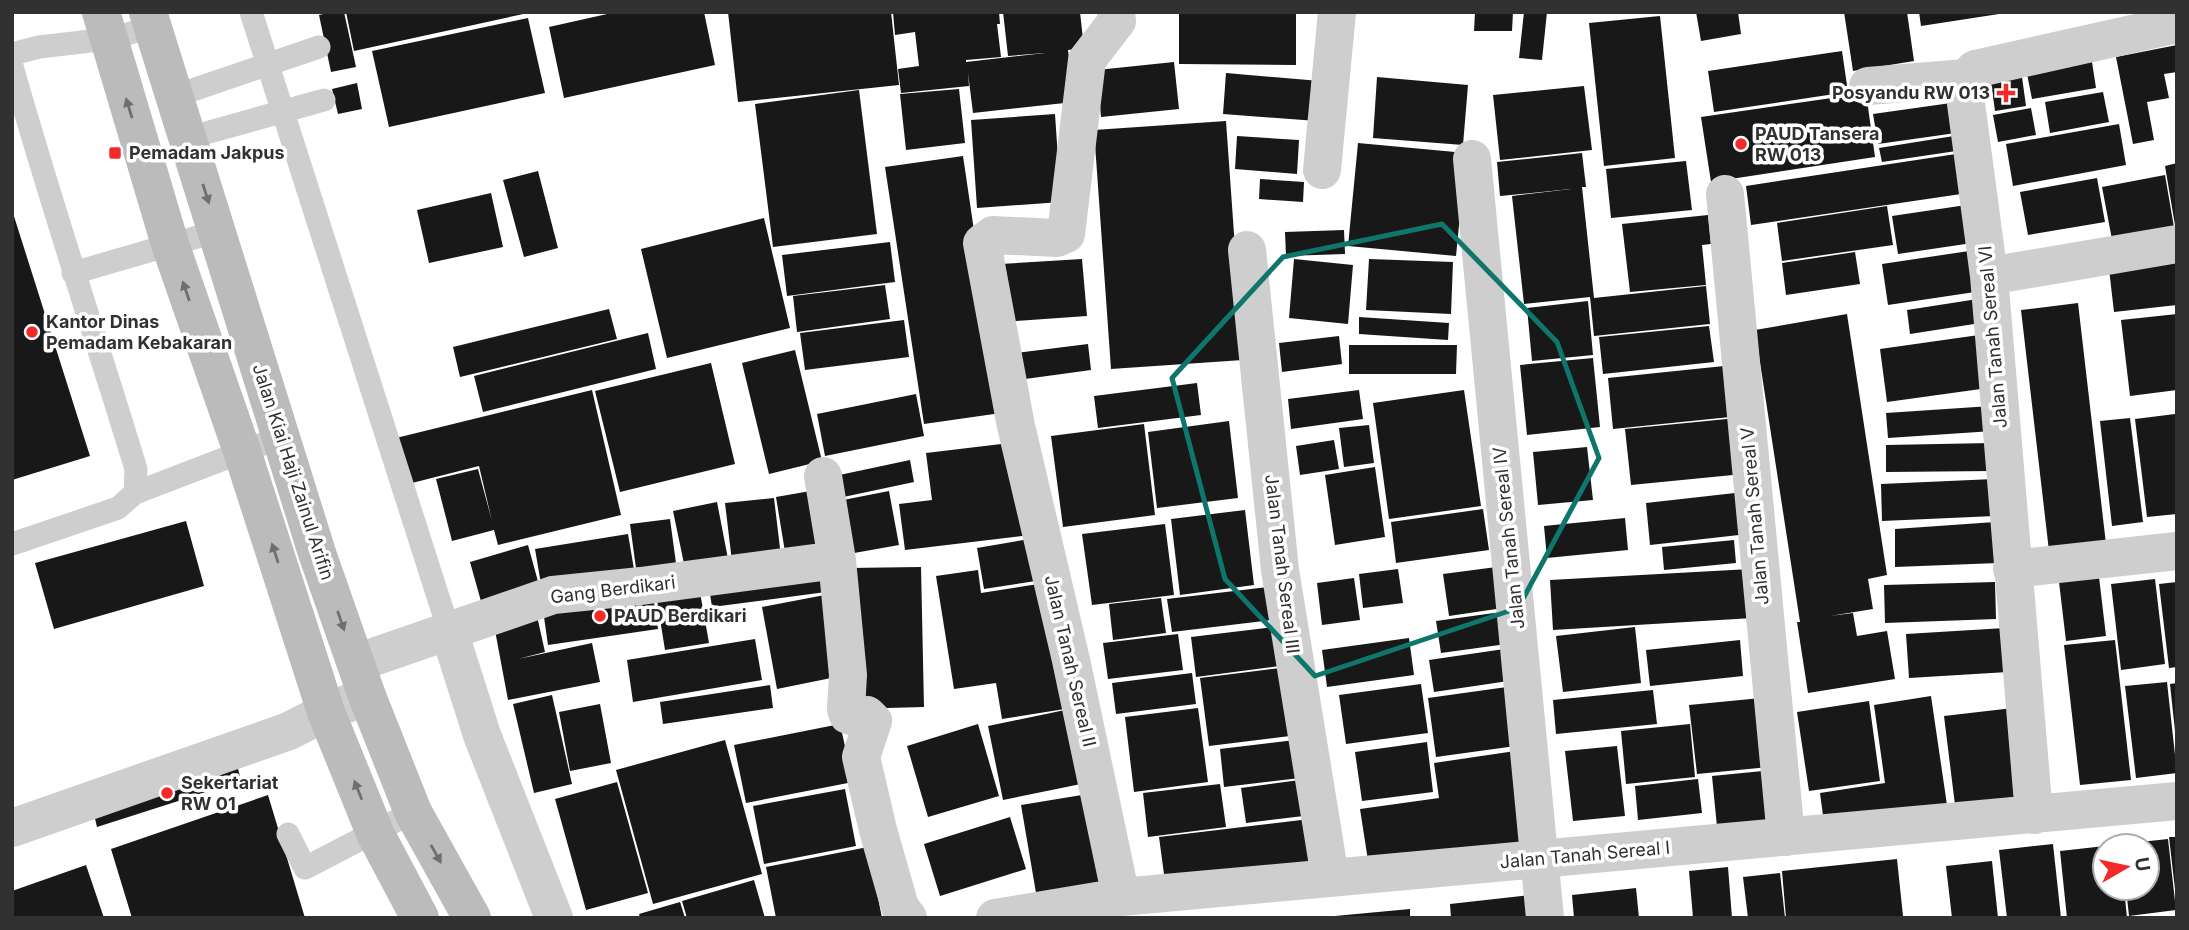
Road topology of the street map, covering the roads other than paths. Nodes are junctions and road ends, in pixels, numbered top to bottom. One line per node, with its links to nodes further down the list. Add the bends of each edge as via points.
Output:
1 (251, 12): 9 (lane)
2 (1116, 12): 46 (street, Jalan Tanah Sereal II, via 1116,22 1087,60 1066,234 1057,238 993,235 982,243 1016,426)
3 (1337, 12): 18 (street)
4 (151, 20): 6 (lane); 13 (main road, Jalan Kiai Haji Zainul Arifin)
5 (2177, 24): 11 (street, via 1975,69)
6 (104, 26): 8 (lane); 21 (main road, one-way to 6)
7 (318, 47): 9 (lane)
8 (12, 54)
9 (268, 64): 13 (lane); 15 (lane)
10 (12, 66): 24 (lane)
11 (1966, 78): 12 (street); 25 (street, Jalan Tanah Sereal VI)
12 (1868, 86)
13 (175, 96): 16 (main road, Jalan Kiai Haji Zainul Arifin)
14 (324, 100): 15 (lane)
15 (283, 111): 16 (lane); 34 (lane)
16 (188, 138): 20 (main road, Jalan Kiai Haji Zainul Arifin, one-way to 20)
17 (1472, 159): 44 (street, Jalan Tanah Sereal IV)
18 (1322, 170)
19 (1725, 194): 43 (street, Jalan Tanah Sereal V)
20 (218, 231): 21 (lane); 26 (main road, Jalan Kiai Haji Zainul Arifin)
21 (170, 244): 24 (lane); 27 (main road, one-way to 21)
22 (2177, 244): 25 (street)
23 (1247, 250): 45 (street, Jalan Tanah Sereal III, via 1280,570)
24 (73, 272): 29 (lane, via 136,469)
25 (1989, 276): 33 (street, Jalan Tanah Sereal VI)
26 (281, 437): 27 (lane); 35 (main road, Jalan Kiai Haji Zainul Arifin, one-way to 35)
27 (242, 451): 29 (lane); 36 (main road, one-way to 27)
28 (823, 476): 32 (street)
29 (135, 494): 30 (lane, via 118,508)
30 (12, 544)
31 (2177, 551): 33 (street)
32 (837, 560): 34 (street, Gang Berdikari, via 553,595); 50 (street, via 848,675 846,709 848,715 867,715 873,721 861,757 900,907)
33 (2012, 569): 39 (street, Jalan Tanah Sereal VI)
34 (449, 631): 35 (street, Gang Berdikari); 49 (street, via 482,735)
35 (361, 679): 36 (street, Gang Berdikari); 38 (main road, Jalan Kiai Haji Zainul Arifin)
36 (326, 712): 40 (street, Gang Berdikari, via 289,732); 41 (main road, one-way to 36)
37 (2177, 801): 39 (street, Jalan Tanah Sereal I)
38 (413, 812): 41 (lane); 48 (main road, Jalan Kiai Haji Zainul Arifin, one-way to 48)
39 (2034, 814): 43 (street, Jalan Tanah Sereal I)
40 (12, 828)
41 (375, 832): 42 (lane, via 304,868); 47 (main road)
42 (288, 834)
43 (1786, 837): 44 (street, Jalan Tanah Sereal I)
44 (1538, 859): 45 (street, Jalan Tanah Sereal I); 52 (street, Jalan Tanah Sereal IV)
45 (1330, 877): 46 (street, Jalan Tanah Sereal I)
46 (1121, 897): 51 (street, Jalan Tanah Sereal I)
47 (420, 918)
48 (472, 918)
49 (554, 918)
50 (908, 918)
51 (995, 918)
52 (1545, 918)

